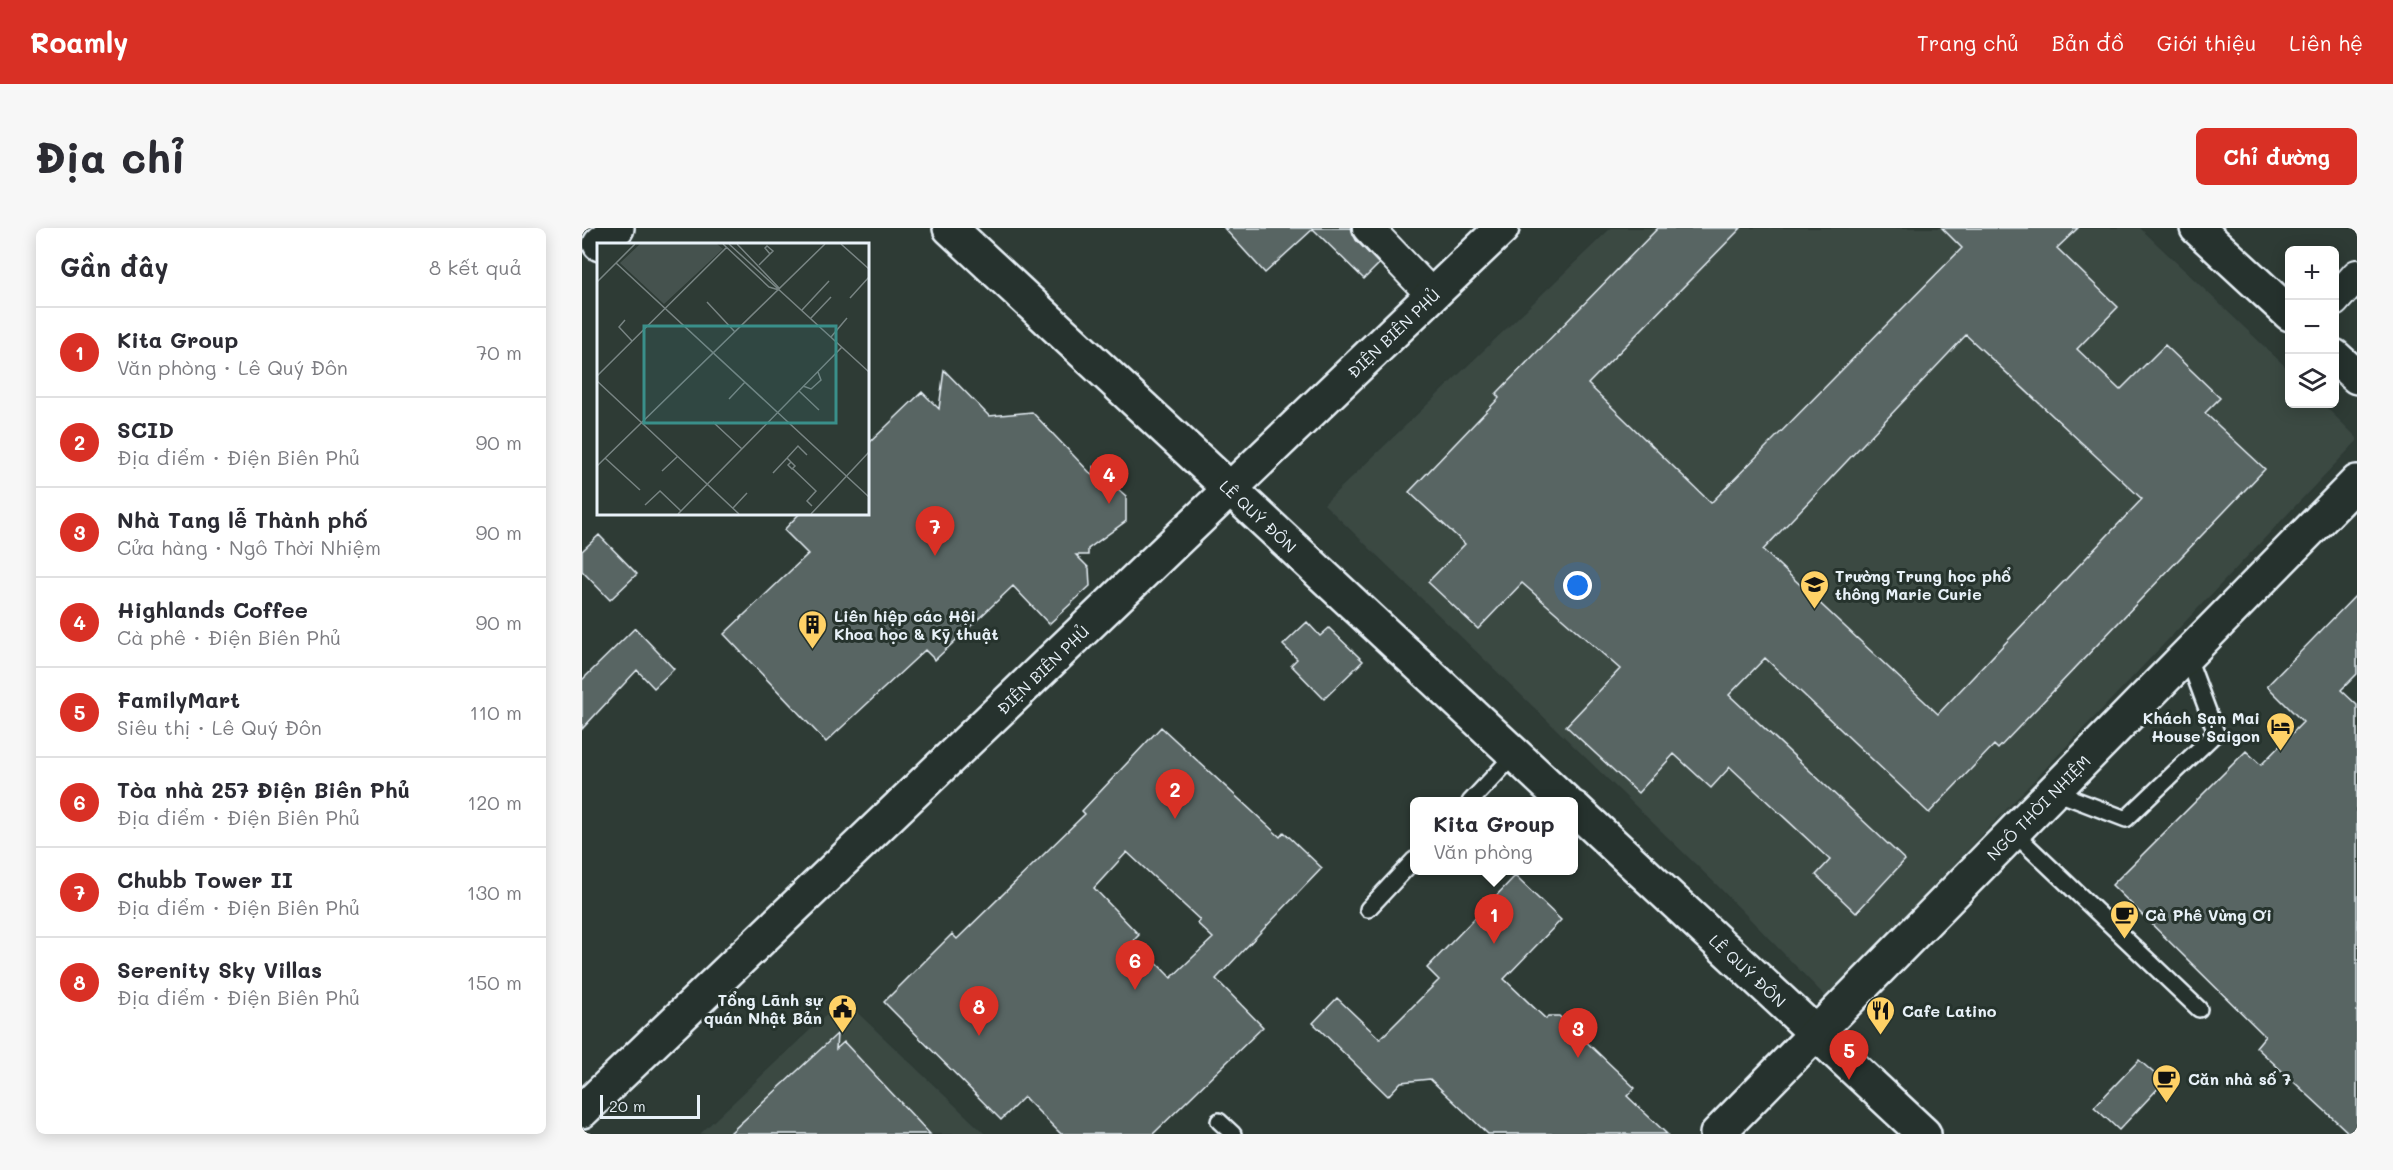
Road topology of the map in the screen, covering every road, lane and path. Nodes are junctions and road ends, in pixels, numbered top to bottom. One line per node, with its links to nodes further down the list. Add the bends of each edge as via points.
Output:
1 (617, 228): 6 (street)
2 (951, 228): 16 (street, LÊ QUÝ ĐÔN)
3 (1368, 228): 10 (street)
4 (1502, 228): 10 (street, ĐIỆN BIÊN PHỦ)
5 (2197, 228): 12 (street)
6 (601, 243)
7 (597, 247): 8 (street)
8 (582, 263)
9 (2357, 275): 11 (street)
10 (1432, 295): 16 (street, ĐIỆN BIÊN PHỦ)
11 (2335, 300)
12 (2285, 310)
13 (2339, 360): 14 (street)
14 (2357, 376)
15 (2357, 482): 17 (street, NGÔ THỜI NHIỆM)
16 (1231, 489): 18 (street, LÊ QUÝ ĐÔN); 28 (street, ĐIỆN BIÊN PHỦ)
17 (2187, 655): 19 (street, NGÔ THỜI NHIỆM); 19 (lane, via 2216,733 2126,819)
18 (1515, 754): 20 (lane); 21 (street, LÊ QUÝ ĐÔN)
19 (2053, 791): 23 (street, NGÔ THỜI NHIỆM)
20 (1474, 797)
21 (1562, 797)
22 (1578, 812): 27 (street, LÊ QUÝ ĐÔN)
23 (2013, 832): 26 (lane); 27 (street, NGÔ THỜI NHIỆM)
24 (1410, 864): 25 (lane)
25 (1368, 909)
26 (2199, 1009)
27 (1816, 1033): 31 (street, NGÔ THỜI NHIỆM); 32 (street, LÊ QUÝ ĐÔN)
28 (582, 1111)
29 (1219, 1121): 30 (lane)
30 (1233, 1134)
31 (1717, 1134)
32 (1924, 1134)

